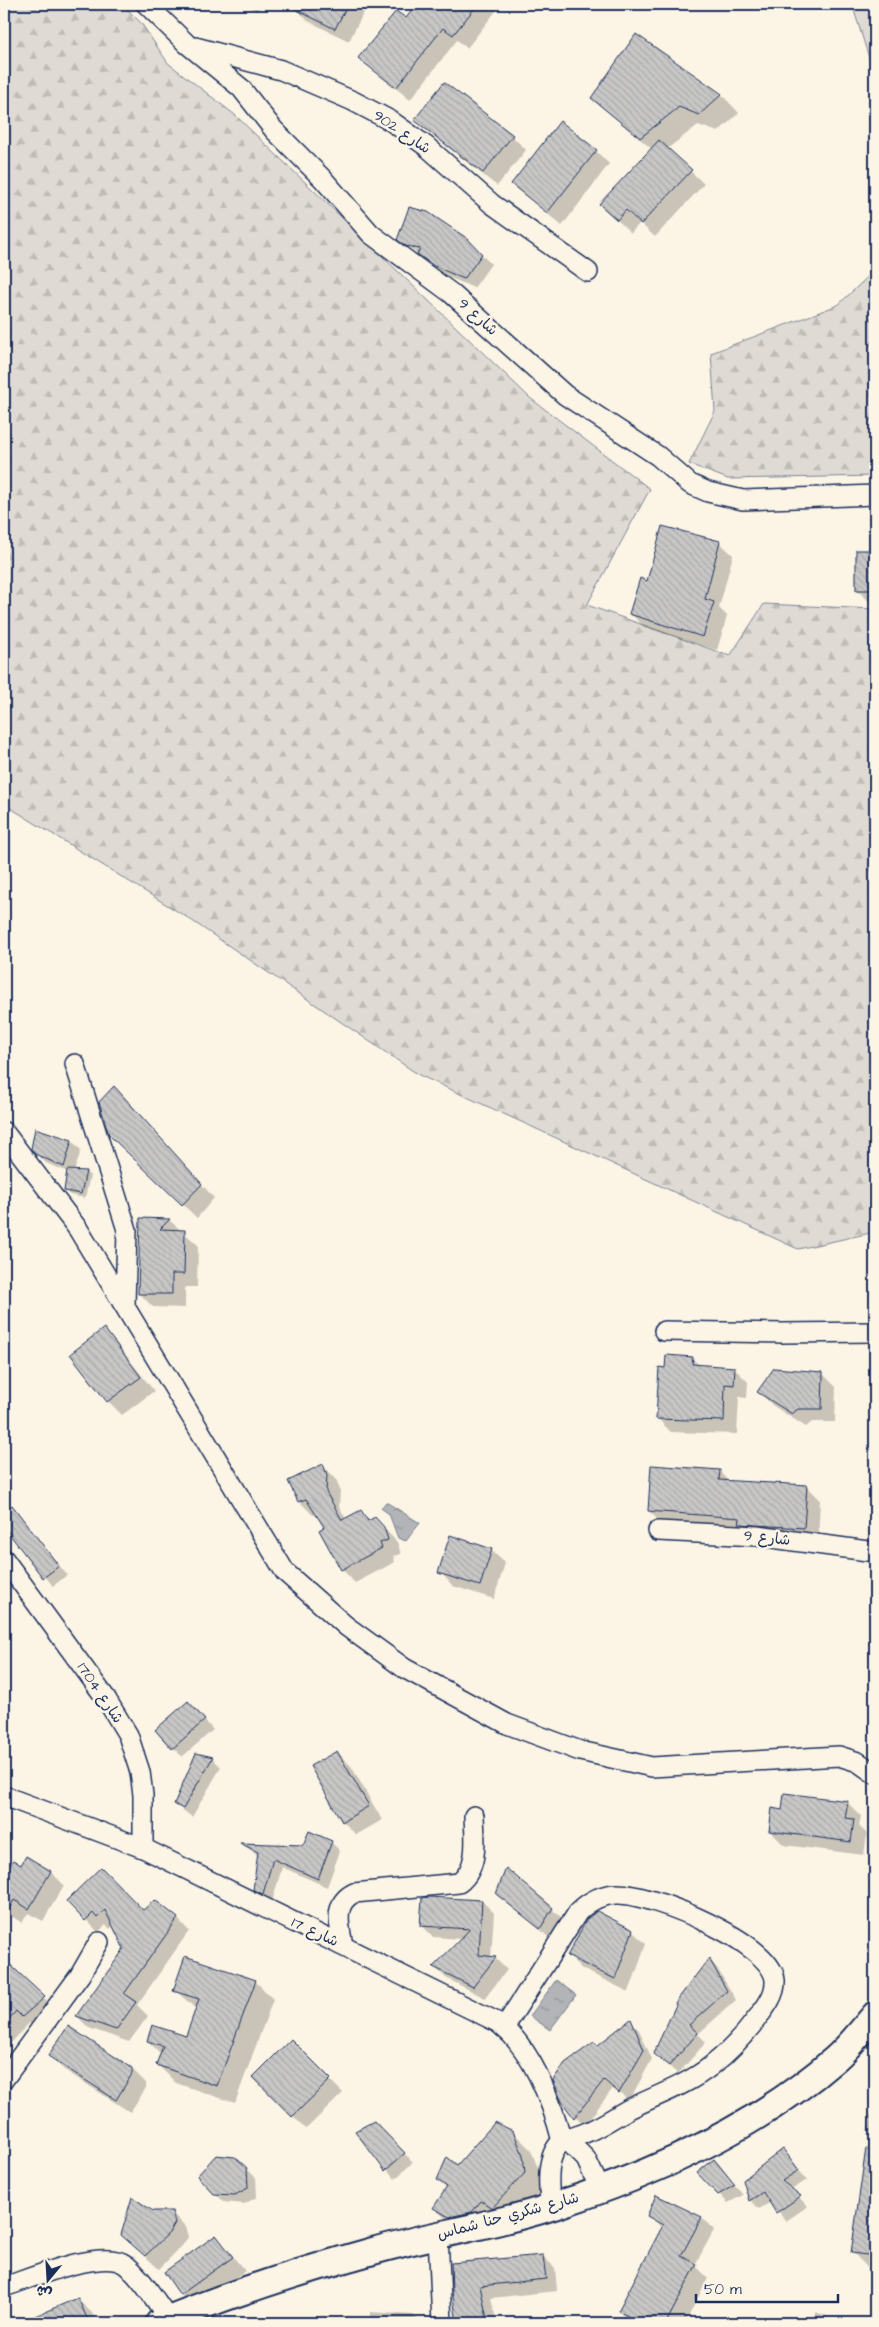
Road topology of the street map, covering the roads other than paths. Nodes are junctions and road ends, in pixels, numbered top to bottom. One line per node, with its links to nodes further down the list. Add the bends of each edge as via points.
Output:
1 (146, 4): 2 (street, شارع 9)
2 (187, 44): 3 (street, شارع 902, via 281,70 391,121 426,146 500,210); 4 (street, شارع 9, via 241,88 274,130 371,234 450,293 565,395 658,456 690,484 743,500)
3 (588, 272)
4 (875, 495)
5 (75, 1064): 7 (street, via 127,1230)
6 (4, 1132): 7 (street, via 78,1229)
7 (125, 1305): 13 (street, via 284,1572 346,1626 404,1668 507,1724 580,1751 652,1767 839,1756 858,1762)
8 (664, 1331): 9 (street)
9 (875, 1332)
10 (658, 1531): 11 (street, شارع 9, via 757,1536)
11 (875, 1552)
12 (4, 1559): 16 (street, شارع 1704, via 105,1697 128,1735 140,1772)
13 (875, 1774)
14 (4, 1796): 16 (street, شارع 17)
15 (474, 1816): 18 (street, via 474,1857 468,1876 459,1883 354,1893 346,1897 341,1903 339,1916)
16 (143, 1848): 18 (street, شارع 17)
17 (99, 1942): 21 (street, via 80,1975)
18 (343, 1945): 20 (street, شارع 17)
19 (875, 2015): 23 (street, شارع شكري حنا شماس, via 836,2058 757,2116 660,2165)
20 (504, 2028): 22 (street, شارع 17, via 528,2057); 22 (street, via 578,1912 600,1896 617,1894 650,1900 716,1926 755,1953 773,1973 773,1992 763,2012 732,2049 710,2068 587,2132)
21 (4, 2079)
22 (562, 2140): 23 (street, via 568,2141 586,2159); 24 (street, via 549,2170)
23 (600, 2189): 24 (street, شارع شكري حنا شماس)
24 (551, 2207): 25 (street, شارع شكري حنا شماس)
25 (438, 2235): 27 (street, شارع شكري حنا شماس, via 303,2272); 28 (street)
26 (4, 2287): 27 (street, via 96,2259 113,2259 125,2264)
27 (164, 2321)
28 (442, 2323)

